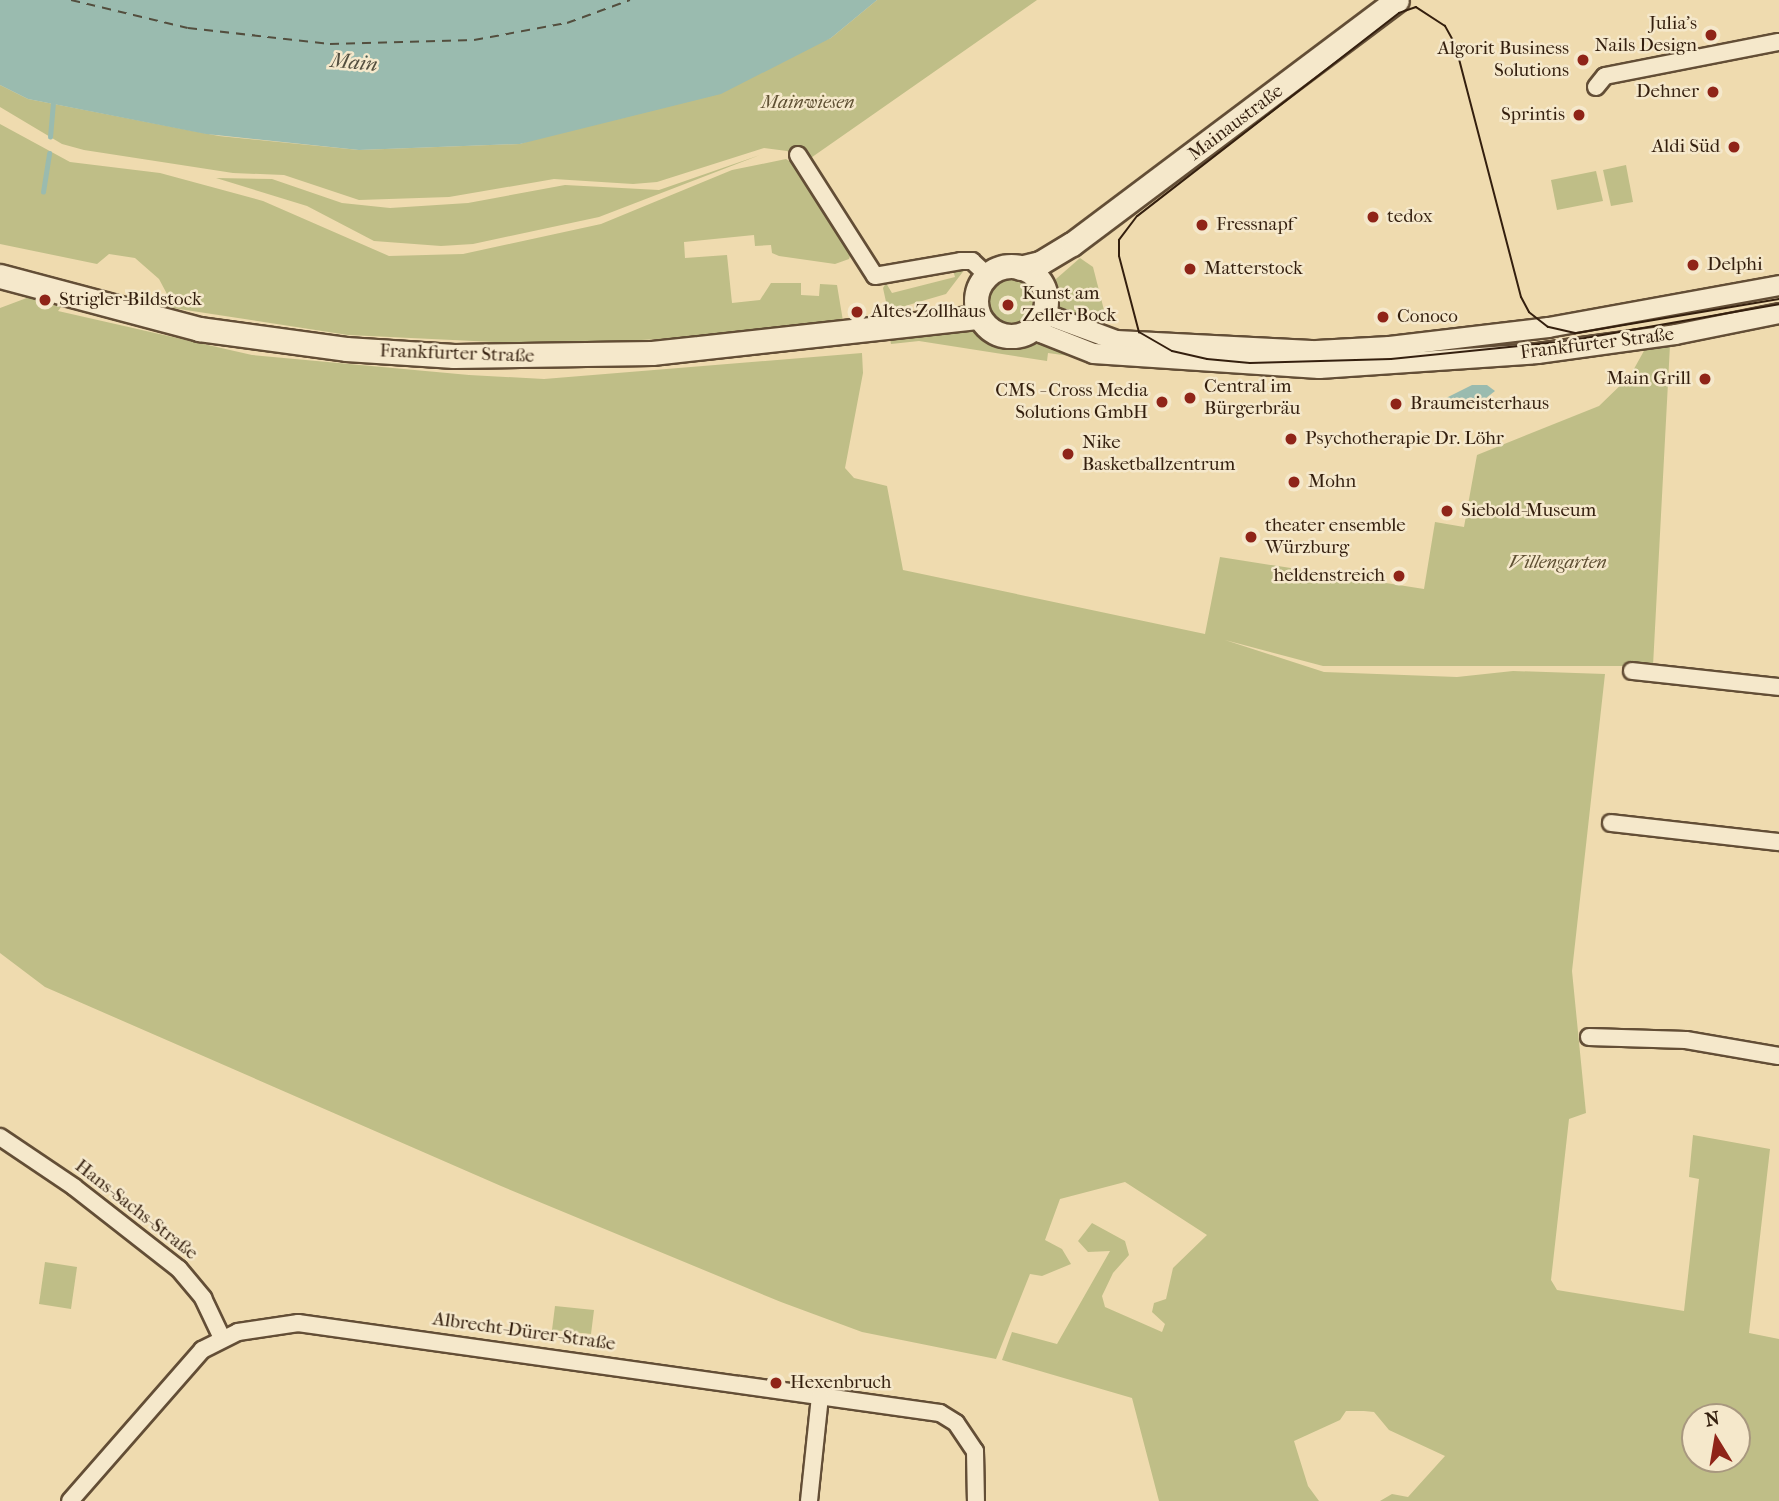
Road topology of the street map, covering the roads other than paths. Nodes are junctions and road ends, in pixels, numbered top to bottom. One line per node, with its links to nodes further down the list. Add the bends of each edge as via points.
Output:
1 (1397, 0): 5 (main road, Mainaustraße)
2 (1779, 42): 3 (street, via 1605,76)
3 (1596, 87)
4 (798, 155): 7 (street, via 875,276 961,261)
5 (1072, 244): 6 (main road, Mainaustraße, via 1040,263); 10 (main road, Mainaustraße, via 1068,257)
6 (1020, 268): 7 (main road); 10 (main road)
7 (982, 270): 12 (main road)
8 (0, 276): 12 (main road, Frankfurter Straße, via 199,329 346,349 454,356 652,353 920,323 939,311)
9 (1779, 285): 11 (street, Frankfurter Straße)
10 (1042, 286): 14 (main road)
11 (1728, 295): 15 (street); 16 (street, Frankfurter Straße)
12 (978, 308): 14 (main road, via 1005,335)
13 (1779, 313): 15 (street, Frankfurter Straße)
14 (1039, 319): 17 (street, Frankfurter Straße, via 1040,332 1093,353)
15 (1734, 322): 18 (street, Frankfurter Straße, via 1638,340)
16 (1455, 339): 17 (street, Frankfurter Straße); 18 (street)
17 (1390, 356): 18 (street, Frankfurter Straße)
18 (1459, 361)
19 (1632, 671): 20 (street)
20 (1779, 687)
21 (1611, 823): 22 (street)
22 (1779, 842)
23 (1589, 1037): 24 (street, via 1686,1040)
24 (1779, 1055)
25 (0, 1137): 26 (street, Hans-Sachs-Straße, via 74,1187 179,1269 203,1298)
26 (222, 1338): 27 (street, Albrecht-Dürer-Straße, via 276,1323 312,1324); 28 (street, Albrecht-Dürer-Straße, via 176,1375)
27 (820, 1396): 29 (street); 30 (street, Albrecht-Dürer-Straße, via 948,1417 975,1451)
28 (70, 1501)
29 (809, 1501)
30 (976, 1501)

